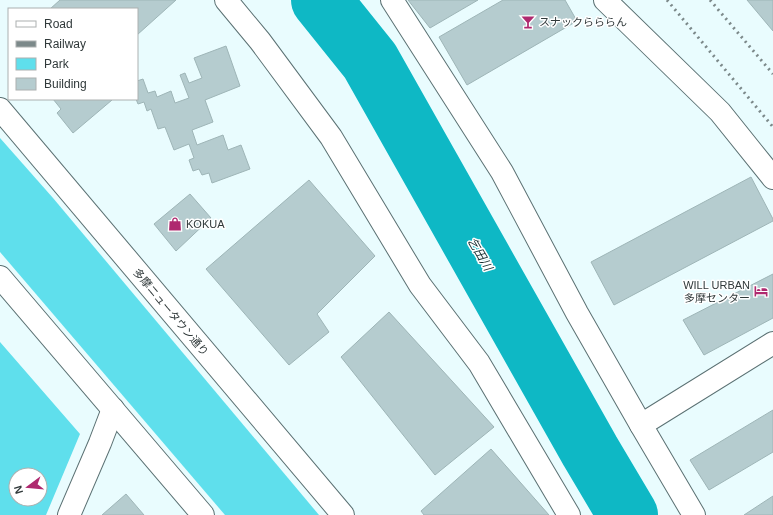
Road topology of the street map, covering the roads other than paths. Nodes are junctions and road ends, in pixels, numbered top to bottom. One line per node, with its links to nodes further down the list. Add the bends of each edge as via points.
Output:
1 (226, 0): 13 (street, via 260,41 331,137 420,285 479,363)
2 (392, 0): 9 (street, via 502,172 577,313)
3 (605, 0): 5 (street, via 720,112)
4 (0, 109): 12 (street, 多摩ニュータウン通り)
5 (773, 178)
6 (0, 277): 8 (street)
7 (773, 343): 9 (street)
8 (113, 409): 10 (street); 11 (street)
9 (641, 425): 14 (street)
10 (69, 515)
11 (203, 515)
12 (343, 515)
13 (569, 515)
14 (694, 515)

